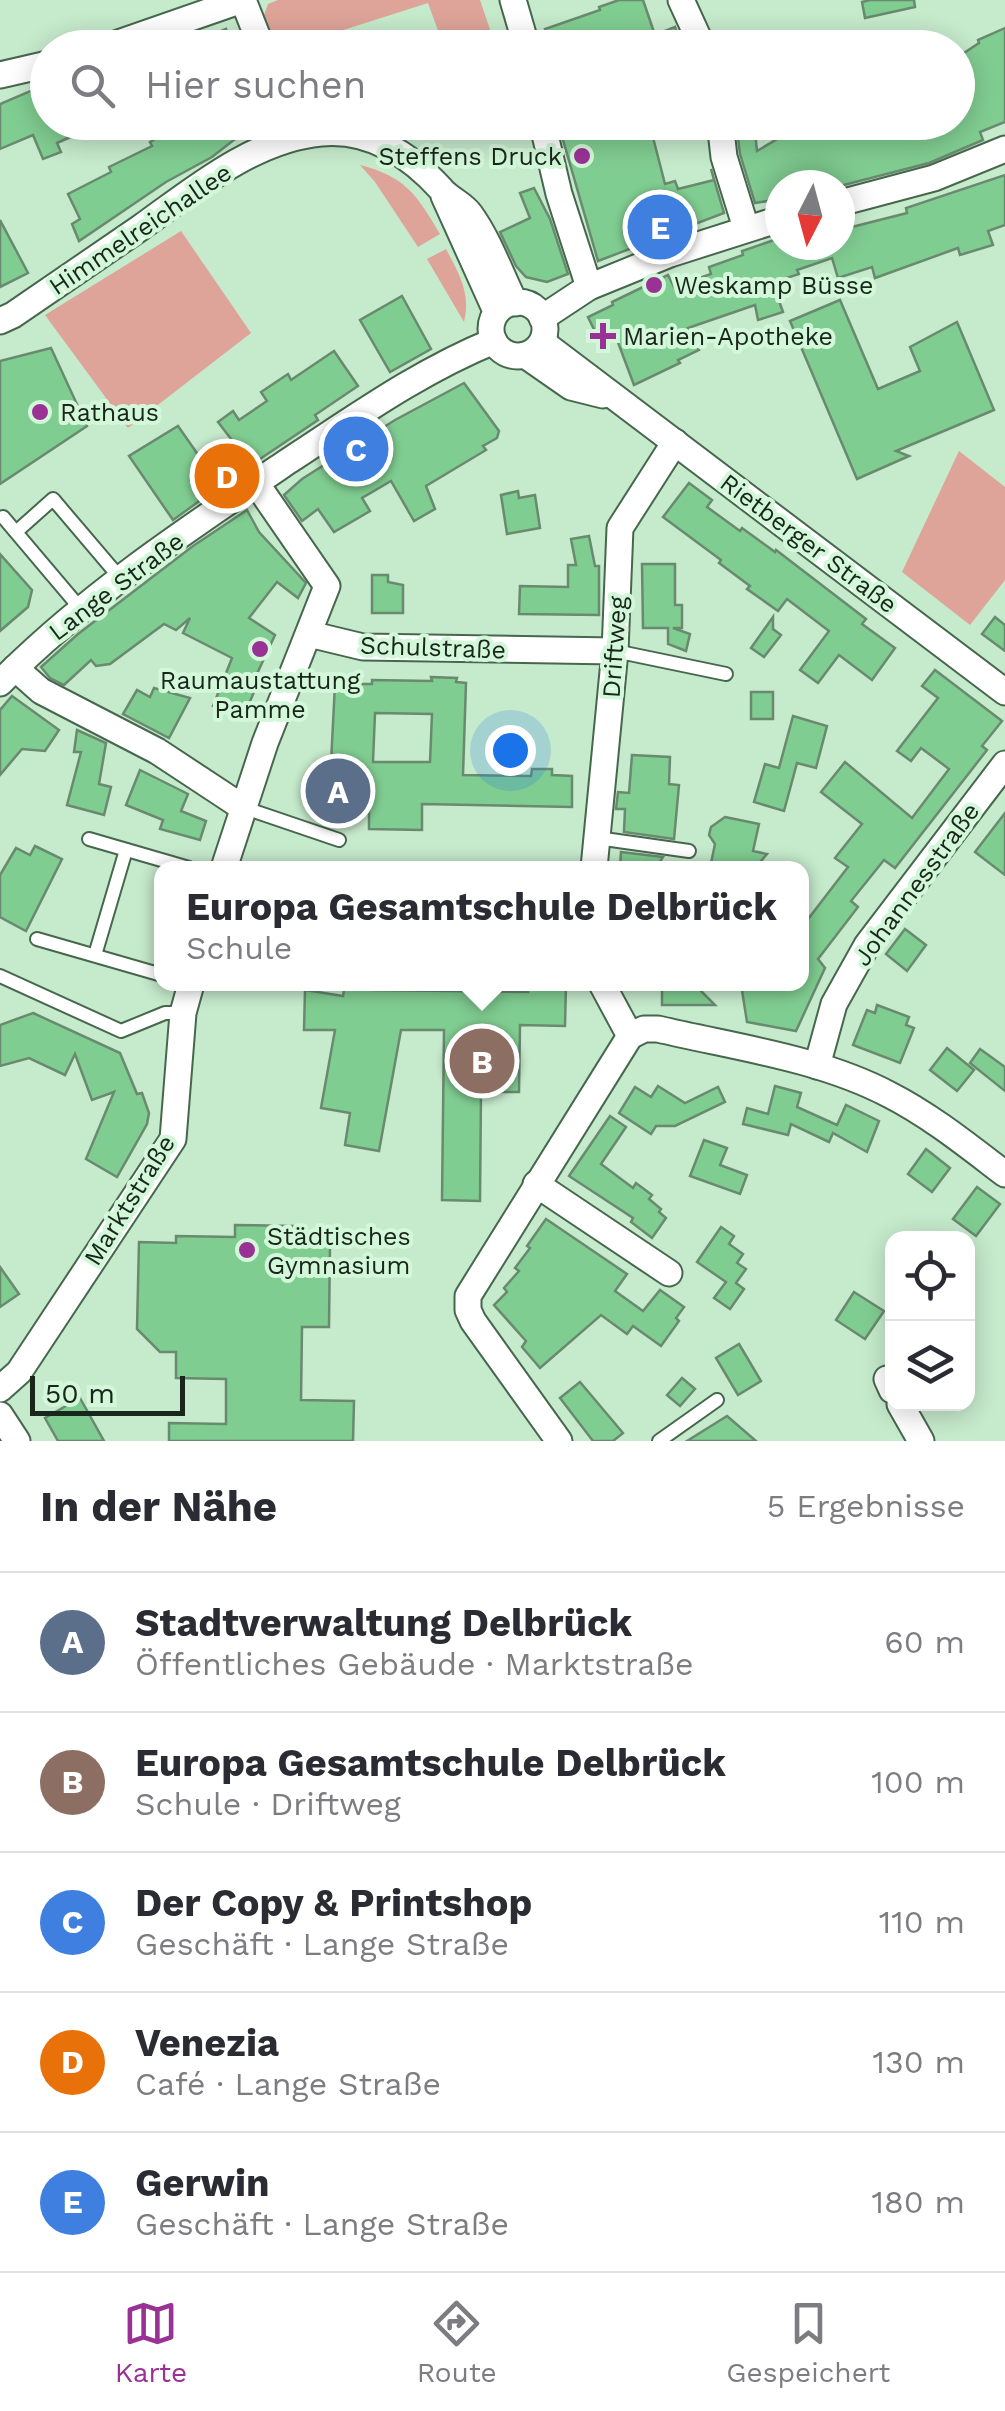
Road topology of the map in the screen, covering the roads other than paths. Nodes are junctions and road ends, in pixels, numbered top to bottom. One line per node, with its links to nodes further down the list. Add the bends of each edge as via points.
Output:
1 (242, 0): 4 (street); 5 (street)
2 (513, 0): 6 (street)
3 (682, 0): 7 (street)
4 (156, 30)
5 (254, 30)
6 (522, 30)
7 (695, 30)
8 (30, 68): 9 (street)
9 (0, 75)
10 (278, 140): 20 (street, Himmelreichallee)
11 (372, 140): 19 (street, Himmelreichallee, via 429,174)
12 (546, 140): 18 (street)
13 (722, 140): 17 (street)
14 (1005, 149): 15 (street, via 934,178)
15 (855, 199)
16 (765, 223): 17 (street)
17 (746, 228): 18 (street)
18 (589, 287): 21 (street)
19 (506, 307): 21 (street, via 531,306); 22 (street, via 491,323)
20 (0, 321)
21 (536, 338): 22 (street, via 503,352); 23 (street, Rietberger Straße)
22 (494, 341): 24 (street, Lange Straße, via 390,394)
23 (676, 442): 30 (street, Driftweg, via 620,528); 33 (street, Rietberger Straße)
24 (256, 483): 27 (street, Lange Straße); 29 (street, via 328,586)
25 (3, 517): 26 (lane)
26 (16, 532): 27 (lane, via 52,499); 28 (lane)
27 (121, 579): 28 (street, Lange Straße)
28 (80, 608): 32 (street, Lange Straße)
29 (310, 634): 30 (street, Schulstraße, via 363,647); 35 (street)
30 (615, 651): 31 (lane); 36 (street, Driftweg)
31 (726, 674)
32 (8, 676): 35 (street, via 157,752)
33 (1005, 692)
34 (1005, 764): 52 (street, Johannesstraße, via 867,946 834,1004)
35 (242, 808): 38 (lane); 42 (street)
36 (597, 838): 40 (lane); 43 (street, Driftweg)
37 (90, 839): 39 (lane)
38 (339, 840)
39 (126, 850): 41 (lane); 45 (lane)
40 (688, 850)
41 (164, 861)
42 (226, 861)
43 (595, 861)
44 (37, 938): 45 (lane)
45 (94, 956): 46 (lane)
46 (154, 973)
47 (0, 976): 50 (lane, via 122,1031 165,1013)
48 (188, 991): 50 (street, Marktstraße)
49 (606, 991): 51 (street)
50 (183, 1014): 56 (street, Marktstraße, via 173,1138 19,1372)
51 (630, 1036): 52 (street, via 658,1029); 54 (street)
52 (817, 1066): 53 (street, via 888,1094)
53 (1005, 1174)
54 (536, 1184): 55 (street); 61 (street, via 473,1285 468,1310)
55 (669, 1274)
56 (0, 1390)
57 (717, 1400): 62 (lane)
58 (904, 1411): 63 (street)
59 (0, 1415): 60 (street)
60 (17, 1441)
61 (559, 1441)
62 (658, 1441)
63 (921, 1441)

